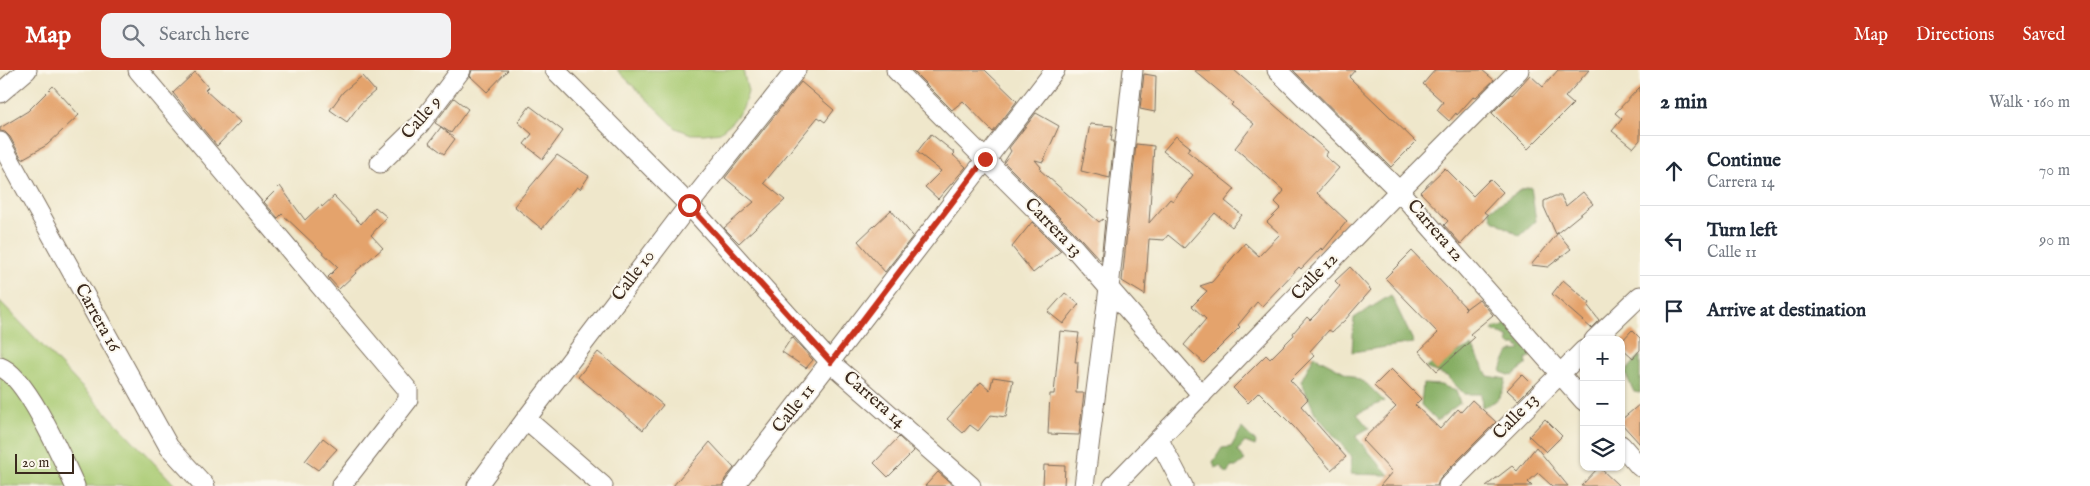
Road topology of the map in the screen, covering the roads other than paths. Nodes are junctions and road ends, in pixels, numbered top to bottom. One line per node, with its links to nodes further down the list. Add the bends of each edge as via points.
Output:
1 (27, 70): 11 (street)
2 (138, 70): 32 (street, via 408,390 408,400)
3 (461, 70): 14 (street, Calle 9, via 420,124)
4 (554, 70): 16 (street, Carrera 14)
5 (796, 70): 16 (street, Calle 10)
6 (896, 70): 13 (street, Carrera 13)
7 (1055, 70): 13 (street, Calle 11)
8 (1133, 70): 17 (street)
9 (1277, 70): 15 (street, Carrera 12)
10 (1519, 70): 15 (street, Calle 12)
11 (0, 93)
12 (0, 142): 31 (street, Carrera 16, via 168,447)
13 (985, 159): 17 (street, Carrera 13); 21 (street, Calle 11)
14 (380, 163)
15 (1399, 191): 23 (street, Carrera 12); 24 (street, Calle 12)
16 (689, 205): 21 (street, Carrera 14); 26 (street, Calle 10)
17 (1109, 288): 24 (street, Carrera 13); 37 (street)
18 (1640, 296): 19 (street)
19 (1598, 336)
20 (1580, 354): 23 (street, Calle 13)
21 (831, 362): 35 (street, Calle 11); 36 (street, Carrera 14)
22 (0, 367): 30 (street, via 7,370 34,406)
23 (1559, 373): 25 (street, Carrera 12); 40 (street, Calle 13)
24 (1202, 395): 27 (street, Calle 12)
25 (1580, 397)
26 (526, 418): 33 (street, Calle 10); 34 (street)
27 (1160, 440): 38 (street, Calle 12); 39 (street)
28 (1625, 451): 29 (street)
29 (1640, 468)
30 (75, 486)
31 (205, 486)
32 (341, 486)
33 (477, 486)
34 (603, 486)
35 (734, 486)
36 (971, 486)
37 (1084, 486)
38 (1113, 486)
39 (1183, 486)
40 (1448, 486)

